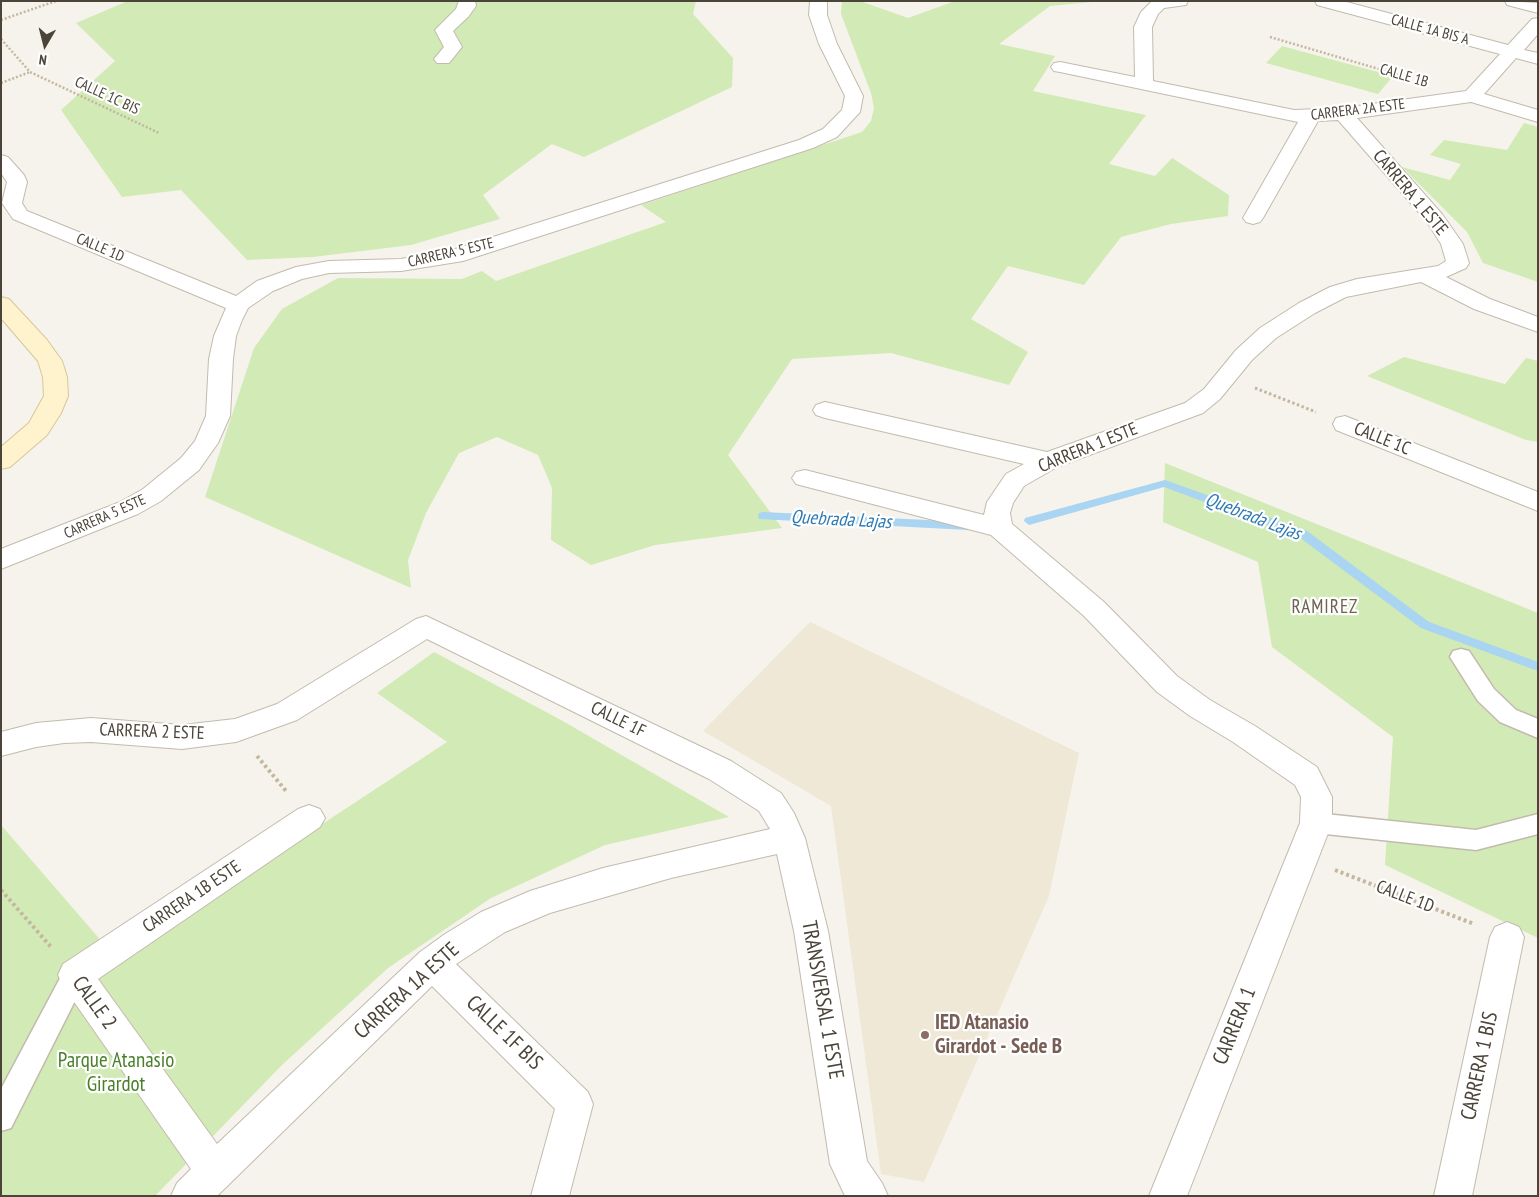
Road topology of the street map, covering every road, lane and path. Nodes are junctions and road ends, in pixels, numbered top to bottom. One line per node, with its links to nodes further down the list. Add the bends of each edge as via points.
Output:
1 (56, 1): 8 (path)
2 (466, 1): 13 (street, via 467,6 462,13 444,30 453,48)
3 (819, 1): 29 (street, CARRERA 5 ESTE, via 818,15 828,44 854,96 854,104 839,126 819,139 455,256 401,265 329,267 296,274 265,286)
4 (1180, 1): 19 (street, via 1159,4 1150,12 1143,27)
5 (1323, 1): 12 (street, CALLE 1A BIS A)
6 (1513, 1): 7 (street)
7 (1538, 8)
8 (1, 20)
9 (1538, 23): 12 (street)
10 (1270, 37): 17 (path, CALLE 1B)
11 (1, 38): 16 (path, CALLE 1C BIS)
12 (1512, 52): 14 (street, CALLE 1A BIS A); 20 (street)
13 (443, 59)
14 (1538, 59)
15 (1060, 66): 19 (street, CARRERA 2A ESTE)
16 (30, 72): 18 (path); 24 (path, CALLE 1C BIS)
17 (1407, 78)
18 (1, 83)
19 (1144, 84): 22 (street, CARRERA 2A ESTE, via 1294,116)
20 (1472, 96): 21 (street, CARRERA 2A ESTE); 23 (street)
21 (1343, 114): 22 (street, CARRERA 2A ESTE); 27 (street, CARRERA 1 ESTE, via 1434,218 1452,244 1458,263 1444,271)
22 (1311, 116): 26 (street)
23 (1538, 116)
24 (159, 133)
25 (1, 161): 29 (street, CALLE 1D, via 17,182 12,203 20,215)
26 (1254, 218)
27 (1423, 274): 30 (street, via 1482,304); 31 (street, CARRERA 1 ESTE, via 1338,292 1268,333)
28 (1, 304): 34 (street, via 50,361 56,396 38,429)
29 (239, 305): 39 (street, CARRERA 5 ESTE, via 225,336 218,416 206,443 190,464 152,495 129,508)
30 (1538, 325)
31 (1226, 376): 33 (path, CALLE 1C); 35 (street, CARRERA 1 ESTE, via 1212,394 1194,408)
32 (825, 410): 35 (street)
33 (1345, 424): 37 (street, CALLE 1C)
34 (1, 461)
35 (1048, 461): 38 (street, CARRERA 1 ESTE, via 1015,480 1000,502 997,513)
36 (805, 478): 38 (street)
37 (1538, 502)
38 (1000, 528): 46 (street, via 1094,609 1167,684 1306,776 1317,796)
39 (1, 560)
40 (426, 626): 43 (street, CARRERA 2 ESTE, via 287,712); 48 (street, CALLE 1F, via 720,770 770,802)
41 (1461, 657): 42 (lane, via 1486,695 1508,716)
42 (1538, 729)
43 (236, 730): 44 (street, CARRERA 2 ESTE, via 182,737 64,731 36,734); 45 (path)
44 (1, 744)
45 (309, 818): 53 (street, CARRERA 1B ESTE)
46 (1316, 823): 47 (lane, via 1476,840); 49 (street)
47 (1538, 824)
48 (789, 838): 52 (street, CARRERA 1A ESTE, via 651,869 542,901 493,922); 58 (street, TRANSVERSAL 1 ESTE, via 811,930 849,1164)
49 (1303, 857): 51 (path, CALLE 1D); 59 (street, CARRERA 1)
50 (1, 890): 53 (path, CALLE 2)
51 (1507, 937): 60 (street, CARRERA 1 BIS)
52 (432, 963): 55 (street, CARRERA 1A ESTE); 57 (street, CALLE 1F BIS, via 575,1104)
53 (76, 975): 54 (lane); 55 (street, CALLE 2)
54 (1, 1118)
55 (214, 1171): 56 (street, CARRERA 1A ESTE)
56 (190, 1196)
57 (550, 1196)
58 (870, 1196)
59 (1168, 1196)
60 (1453, 1196)

